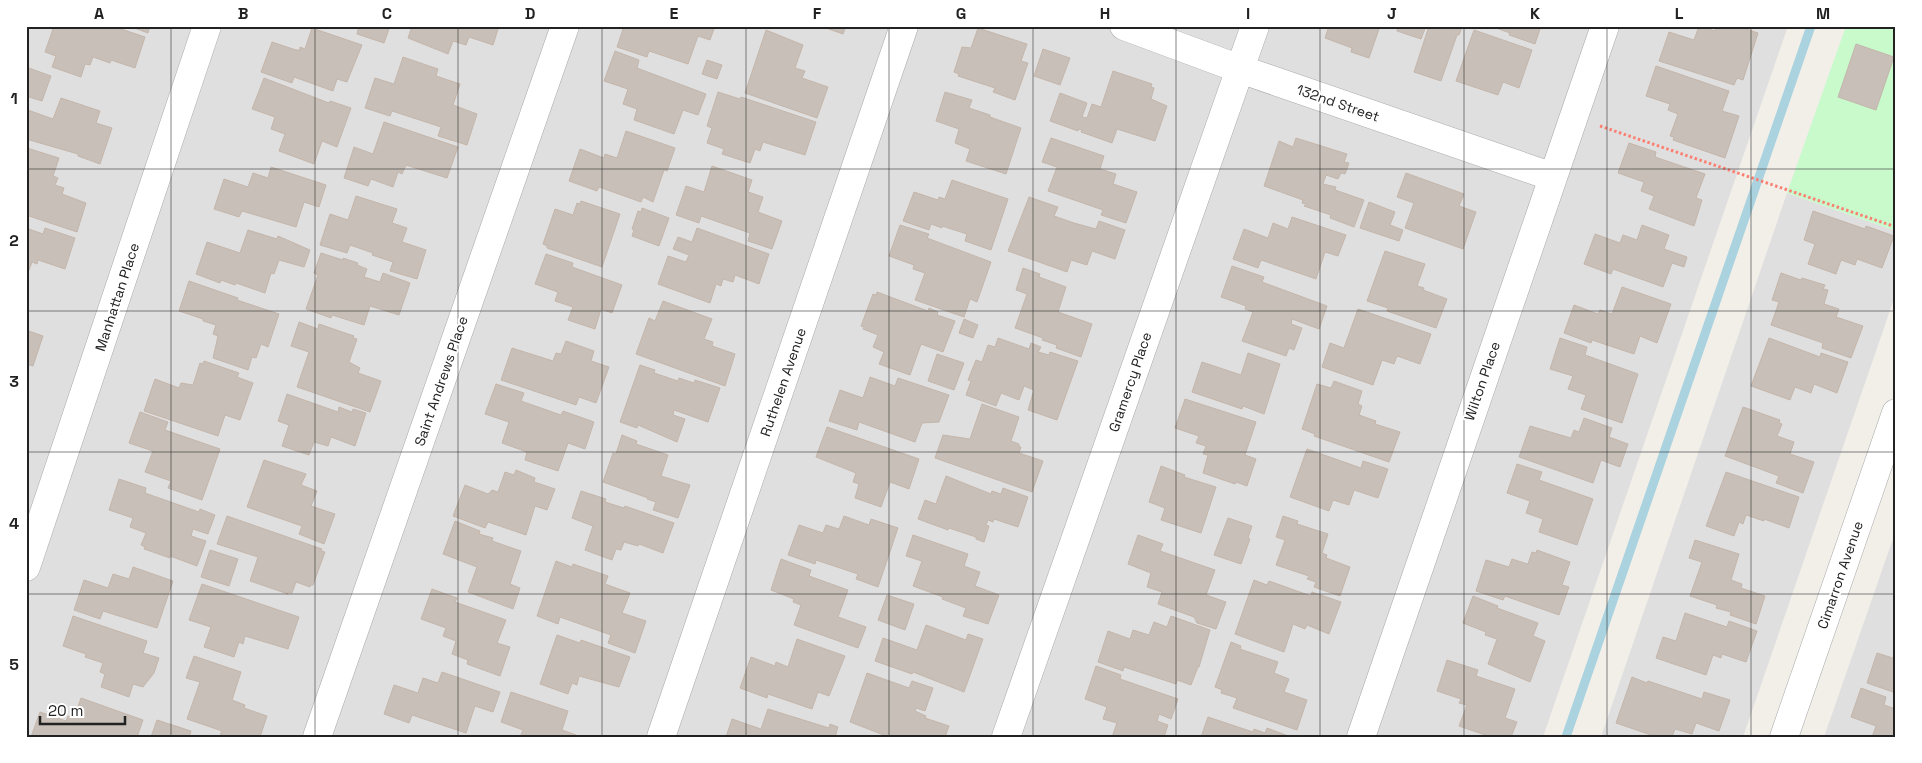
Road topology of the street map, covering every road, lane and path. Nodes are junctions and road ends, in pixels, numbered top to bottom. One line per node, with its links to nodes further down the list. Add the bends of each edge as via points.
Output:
1 (207, 26): 12 (street, Manhattan Place)
2 (565, 26): 13 (street, Saint Andrews Place)
3 (904, 26): 14 (street, Ruthelen Avenue)
4 (1124, 26): 7 (street, 132nd Street)
5 (1255, 26): 7 (street, Gramercy Place)
6 (1605, 26): 8 (street, Wilton Place)
7 (1240, 69): 9 (street, 132nd Street); 15 (street, Gramercy Place)
8 (1573, 117): 9 (street, Wilton Place); 10 (path)
9 (1552, 177): 16 (street, Wilton Place)
10 (1896, 227)
11 (1896, 413): 17 (street, Cimarron Avenue)
12 (26, 567)
13 (317, 737)
14 (661, 737)
15 (1006, 737)
16 (1360, 737)
17 (1784, 737)

